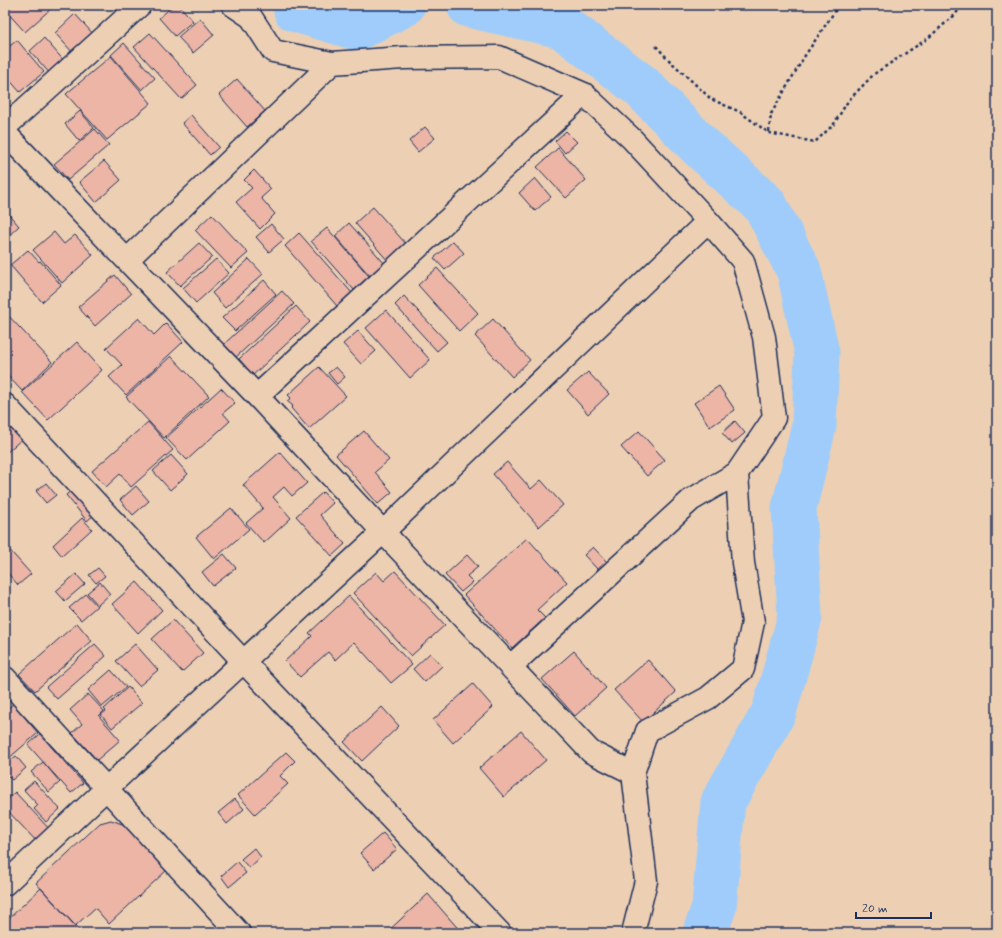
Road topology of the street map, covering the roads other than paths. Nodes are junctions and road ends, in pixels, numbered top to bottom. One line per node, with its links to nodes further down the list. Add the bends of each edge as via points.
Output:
1 (140, 5): 5 (street)
2 (233, 5): 3 (street, via 251,17 273,51)
3 (332, 63): 4 (street, via 403,58 499,57); 8 (street)
4 (584, 94): 7 (street, via 632,139); 9 (street)
5 (5, 127)
6 (5, 133): 8 (street)
7 (708, 221): 11 (street, via 743,261 764,337 774,418); 12 (street)
8 (127, 260): 9 (street)
9 (257, 396): 12 (street)
10 (5, 405): 13 (street)
11 (737, 473): 14 (street, via 691,500); 16 (street, via 743,563 753,622 743,669 708,698 647,731)
12 (383, 532): 13 (street); 14 (street)
13 (243, 661): 17 (street); 20 (street)
14 (511, 666): 16 (street, via 591,752)
15 (5, 678): 17 (street)
16 (633, 773): 21 (street, via 646,881)
17 (106, 788): 18 (street); 19 (street)
18 (5, 884)
19 (233, 931)
20 (500, 933)
21 (633, 933)

